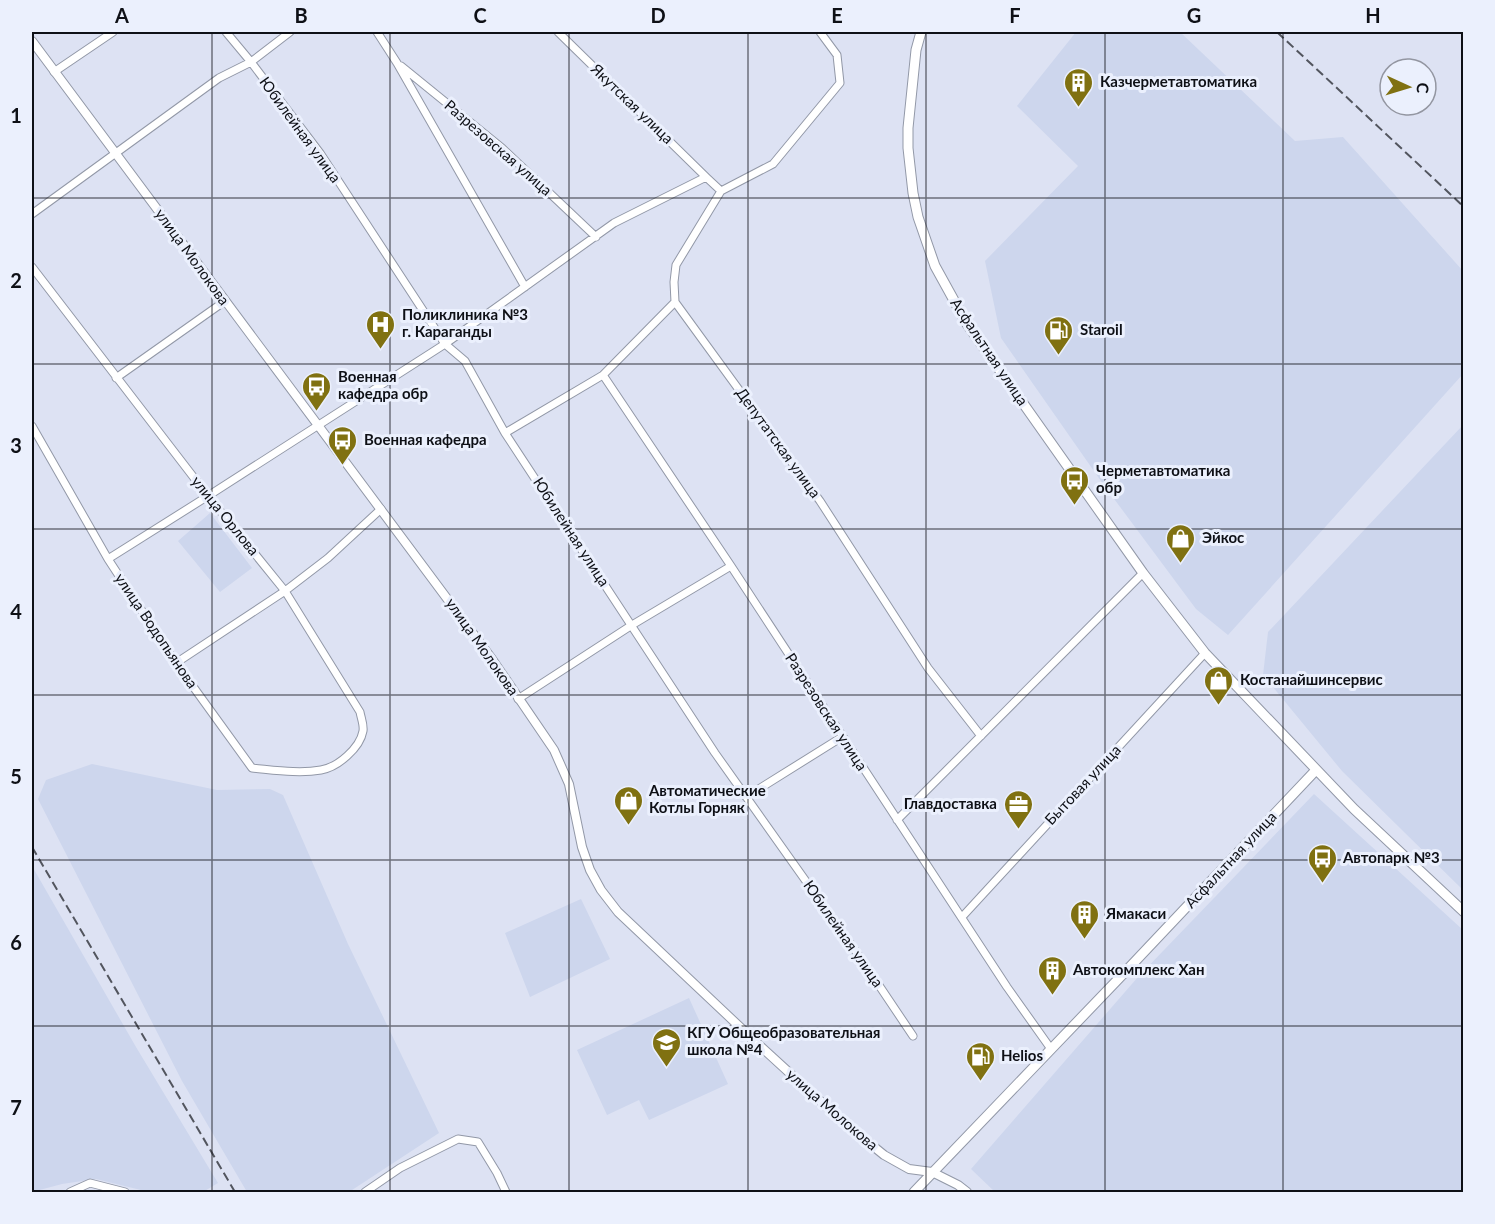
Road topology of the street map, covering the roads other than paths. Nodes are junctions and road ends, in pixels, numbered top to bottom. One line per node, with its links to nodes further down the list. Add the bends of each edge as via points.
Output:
1 (113, 32): 11 (street)
2 (226, 32): 9 (street, Юбилейная улица)
3 (290, 32): 9 (street)
4 (377, 32): 10 (street, Разрезовская улица)
5 (558, 32): 13 (street, Якутская улица)
6 (820, 32): 14 (street, via 837,55 840,83 773,164)
7 (921, 32): 31 (main road, Асфальтная улица, via 908,148 918,218 936,266 967,324)
8 (32, 41): 11 (street, улица Молокова)
9 (251, 62): 12 (street, via 219,78); 21 (street, Юбилейная улица, via 320,153)
10 (397, 63): 16 (street, Разрезовская улица, via 502,148); 18 (street, Разрезовская улица)
11 (54, 72): 12 (street, улица Молокова)
12 (114, 153): 15 (street); 19 (street, улица Молокова)
13 (706, 177): 14 (street, Якутская улица); 16 (street, via 614,223)
14 (721, 191): 20 (street, via 676,265)
15 (32, 214)
16 (596, 237): 18 (street)
17 (32, 267): 23 (street, улица Орлова)
18 (525, 287): 21 (street)
19 (225, 301): 23 (street); 24 (street, улица Молокова)
20 (675, 302): 22 (street); 37 (street, Депутатская улица, via 820,501 928,668)
21 (445, 344): 24 (street); 26 (street, Юбилейная улица, via 465,361)
22 (603, 375): 26 (street); 30 (street, Разрезовская улица)
23 (116, 378): 27 (street, улица Орлова)
24 (318, 424): 27 (street); 28 (street, улица Молокова)
25 (32, 426): 29 (street, улица Водопьянова)
26 (505, 433): 33 (street, Юбилейная улица)
27 (208, 496): 29 (street); 32 (street, улица Орлова)
28 (381, 508): 32 (street); 36 (street, улица Молокова)
29 (108, 559): 35 (street, улица Водопьянова)
30 (731, 566): 33 (street); 38 (street, Разрезовская улица)
31 (1143, 573): 34 (main road, Асфальтная улица); 37 (street)
32 (285, 591): 35 (street); 39 (street, улица Орлова, via 360,712 364,730 346,758)
33 (632, 625): 36 (street); 41 (street, Юбилейная улица)
34 (1205, 653): 40 (main road, Асфальтная улица); 44 (street, Бытовая улица)
35 (176, 663): 39 (street, улица Водопьянова, via 252,768)
36 (518, 699): 47 (street, улица Молокова, via 554,750 569,784 590,870 600,891 618,912 841,1120 884,1155 909,1169)
37 (981, 736): 42 (street)
38 (842, 737): 41 (street); 42 (street, Разрезовская улица)
39 (323, 770)
40 (1316, 770): 43 (main road); 46 (main road, Асфальтная улица)
41 (746, 797): 45 (street, Юбилейная улица)
42 (897, 820): 44 (street, Разрезовская улица)
43 (1464, 912)
44 (962, 917): 46 (street, Разрезовская улица)
45 (913, 1036)
46 (1051, 1048): 47 (main road, Асфальтная улица)
47 (932, 1172): 52 (main road, Асфальтная улица); 53 (street, улица Молокова)
48 (70, 1192): 49 (street, via 90,1183)
49 (125, 1192)
50 (364, 1192): 51 (street, via 400,1168 458,1139 478,1142)
51 (506, 1192)
52 (914, 1192)
53 (967, 1192)

